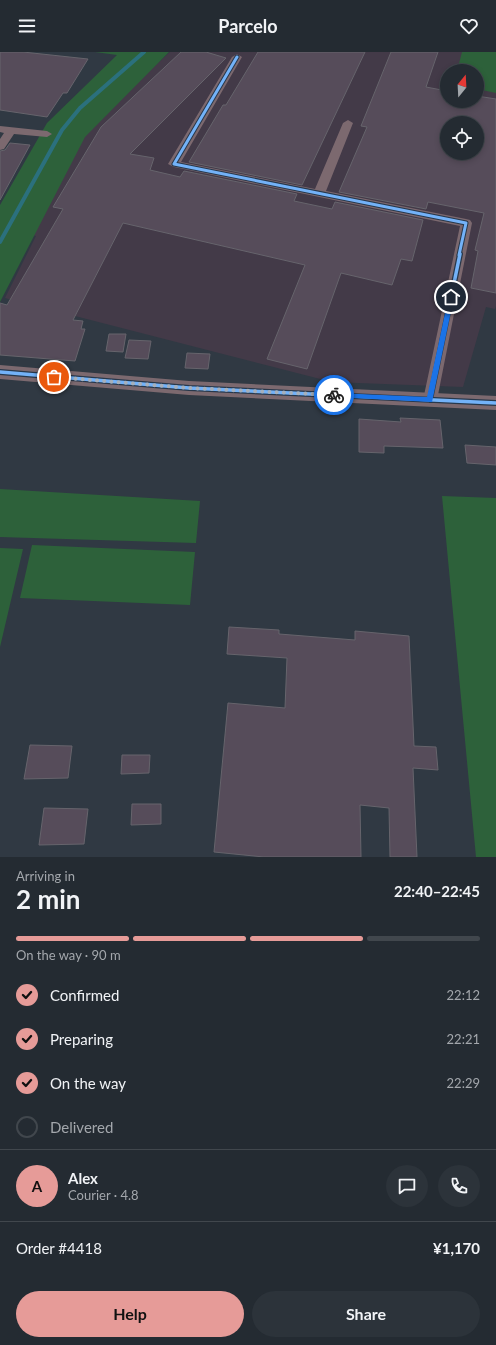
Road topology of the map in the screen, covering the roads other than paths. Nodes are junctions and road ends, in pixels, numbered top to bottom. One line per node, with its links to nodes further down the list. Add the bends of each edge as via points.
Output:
1 (237, 57): 6 (street, via 174,164)
2 (348, 123): 6 (street)
3 (6, 129): 4 (street); 5 (street)
4 (46, 134)
5 (0, 148)
6 (319, 193): 8 (street, via 466,223)
7 (0, 372): 8 (street, via 189,388)
8 (430, 400): 9 (street)
9 (496, 403)

